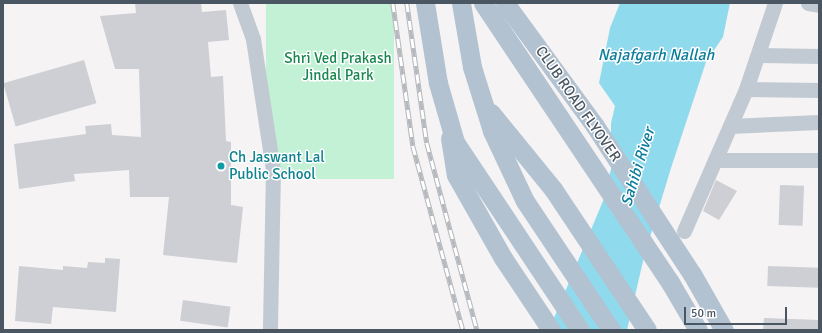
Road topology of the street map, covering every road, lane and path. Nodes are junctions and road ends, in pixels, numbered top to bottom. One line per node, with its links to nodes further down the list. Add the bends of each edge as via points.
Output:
1 (240, 3): 21 (street, via 253,39 273,170)
2 (425, 3): 15 (main road)
3 (461, 3): 13 (main road, via 472,67)
4 (483, 3): 25 (main road, CLUB ROAD FLYOVER, via 666,277)
5 (505, 3): 26 (main road, CLUB ROAD FLYOVER, via 595,126 692,274)
6 (775, 3): 9 (street)
7 (808, 3): 8 (street)
8 (819, 5)
9 (759, 54): 10 (street); 11 (street)
10 (819, 56)
11 (746, 89): 12 (street); 16 (street)
12 (819, 90)
13 (484, 104): 20 (main road, via 553,189); 24 (main road, via 492,131 525,202)
14 (819, 122): 16 (street)
15 (449, 125): 22 (main road, via 456,175 516,278); 23 (main road, via 455,142)
16 (730, 126): 17 (street)
17 (716, 160): 18 (street); 19 (street)
18 (819, 160)
19 (684, 231)
20 (646, 328)
21 (270, 330)
22 (551, 330)
23 (580, 330)
24 (611, 330)
25 (698, 330)
26 (724, 330)

